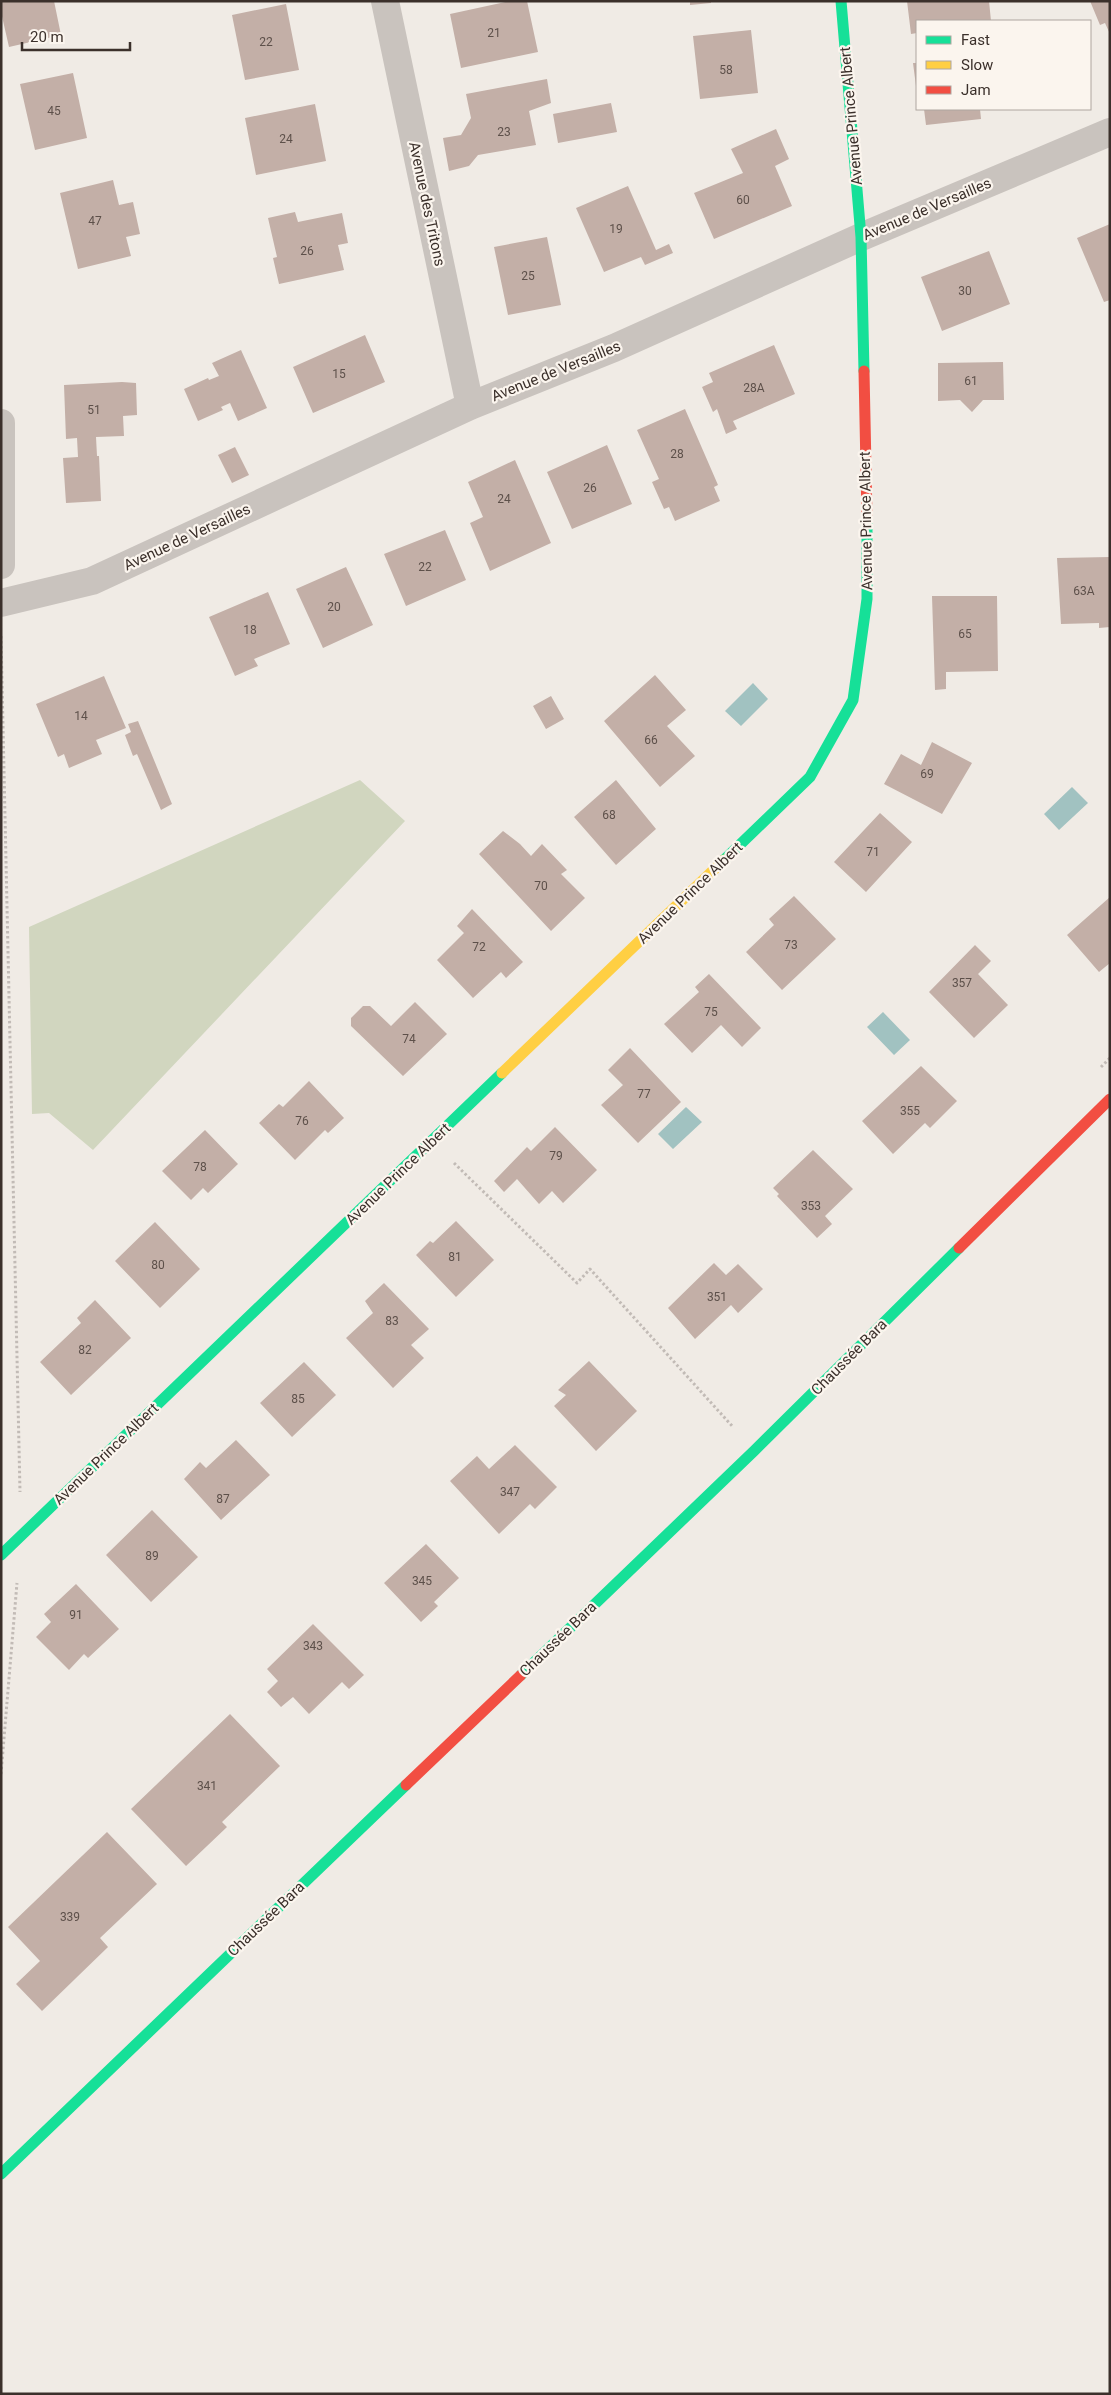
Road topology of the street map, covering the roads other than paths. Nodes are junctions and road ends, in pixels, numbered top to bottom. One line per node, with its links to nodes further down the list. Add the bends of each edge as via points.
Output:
1 (385, 1): 5 (street, Avenue des Tritons)
2 (841, 1): 4 (street, Avenue Prince Albert)
3 (1110, 132): 4 (street, Avenue de Versailles)
4 (861, 237): 5 (street, Avenue de Versailles, via 614,348); 10 (street, Avenue Prince Albert, via 868,590 853,700 810,777)
5 (470, 406): 8 (street, Avenue de Versailles, via 92,581)
6 (1, 423): 7 (street)
7 (1, 565)
8 (1, 603)
9 (1110, 1099): 11 (street, Chaussée Bara, via 754,1451)
10 (1, 1555)
11 (1, 2174)

